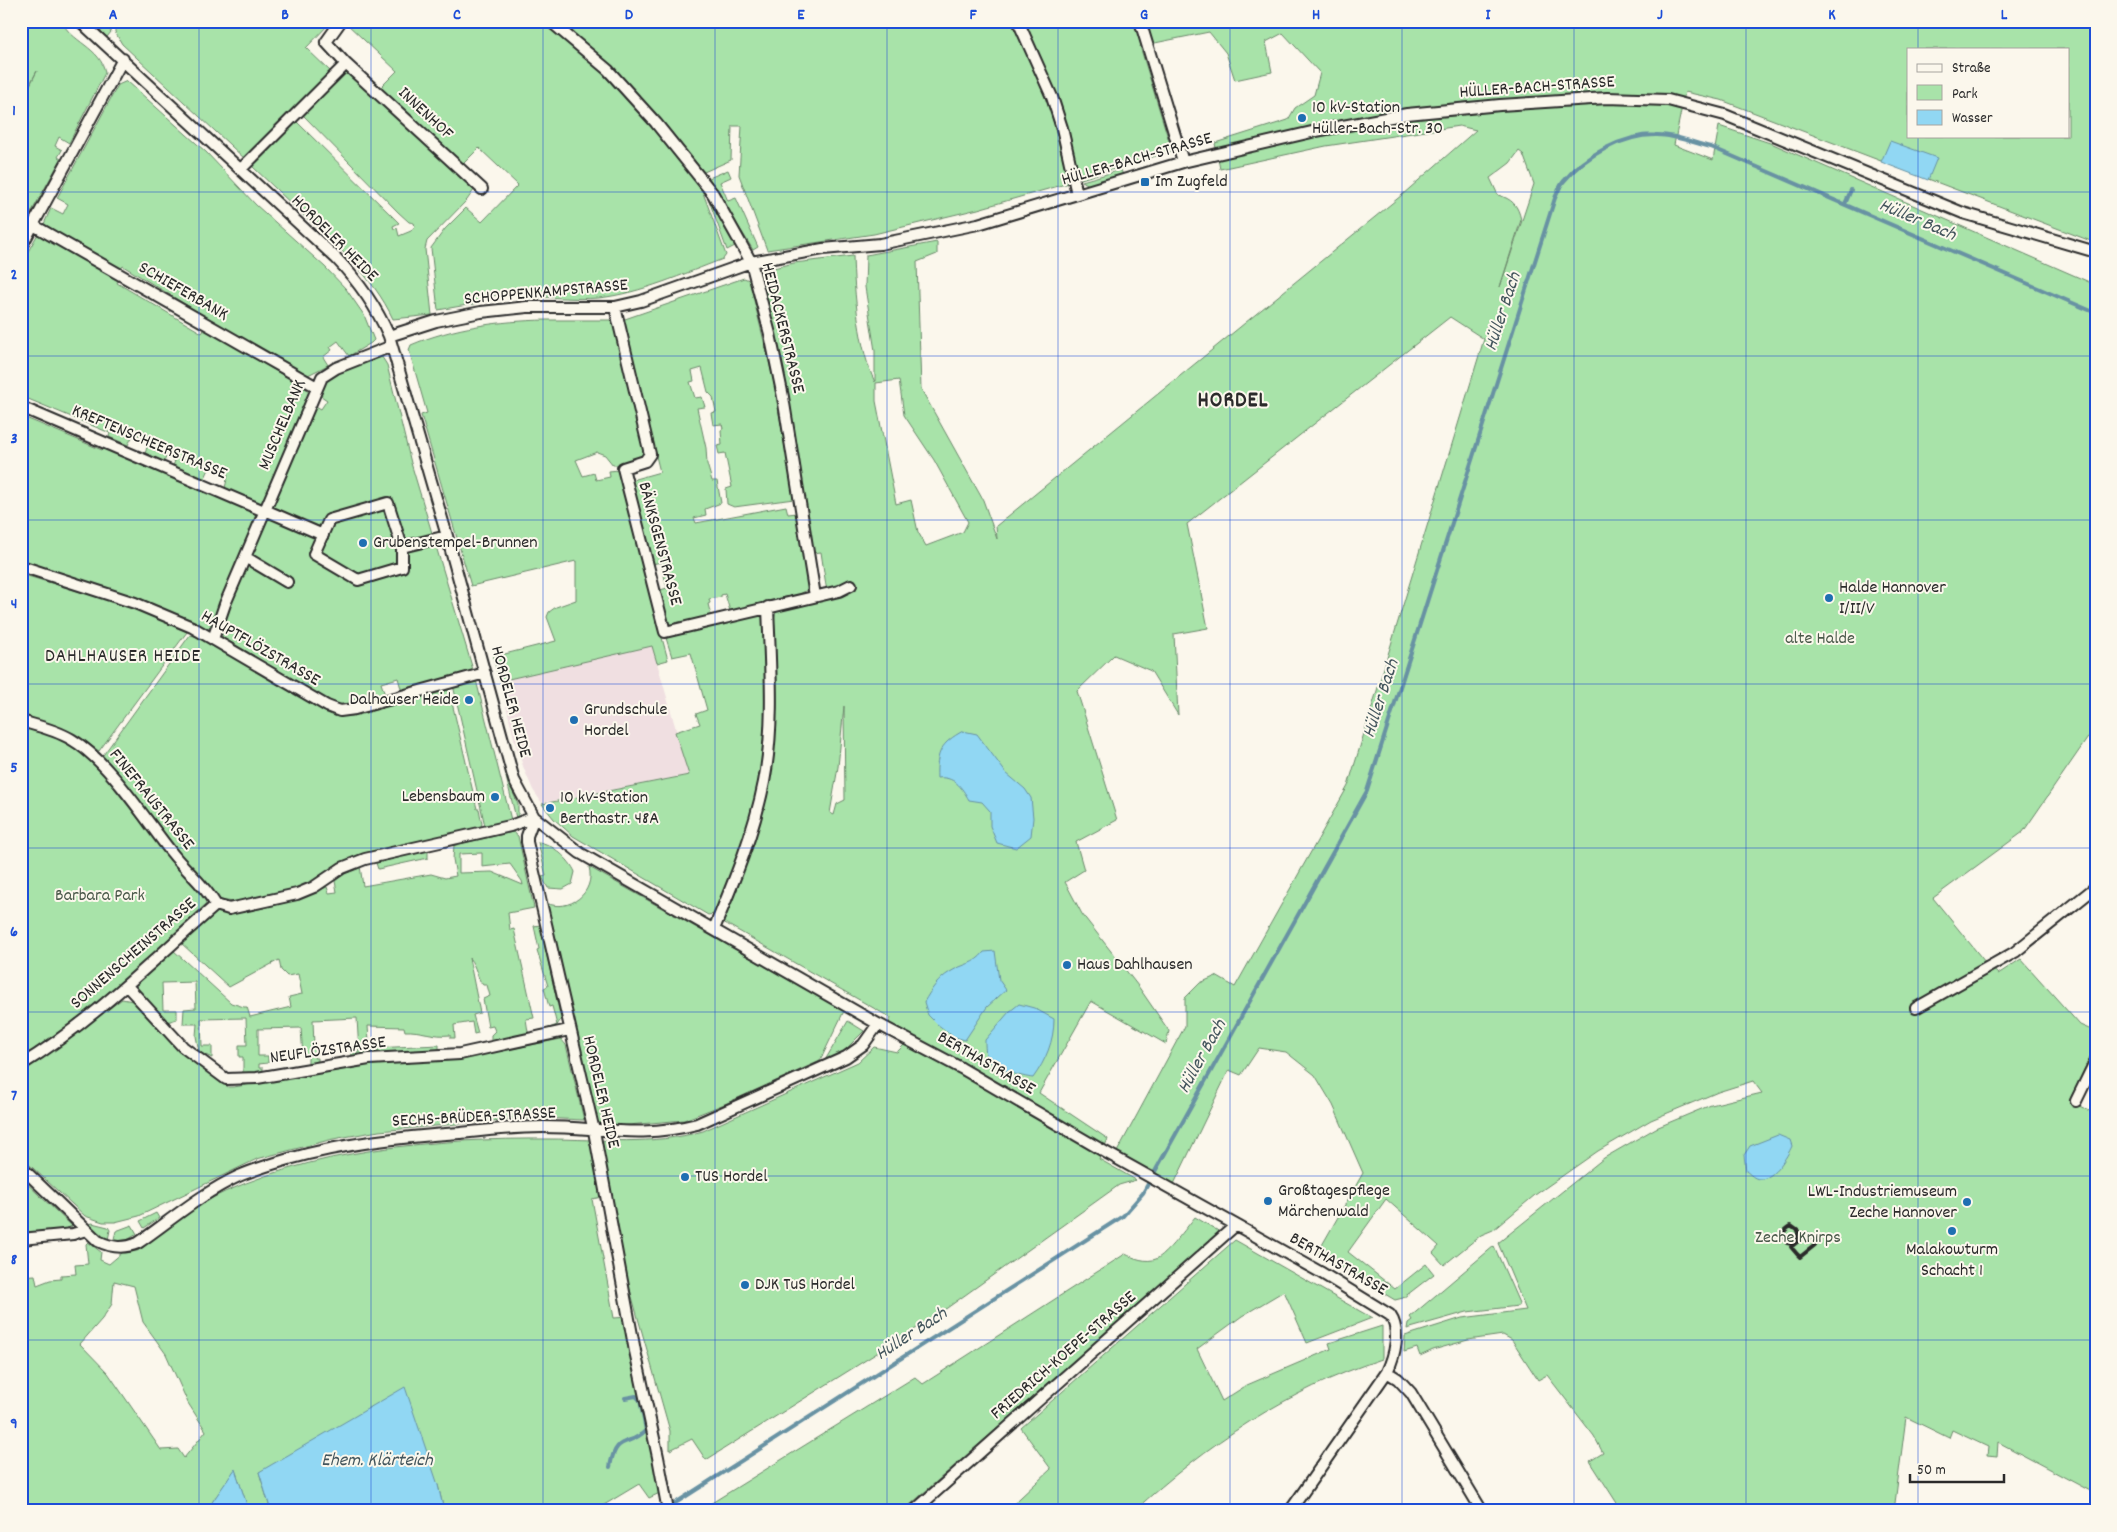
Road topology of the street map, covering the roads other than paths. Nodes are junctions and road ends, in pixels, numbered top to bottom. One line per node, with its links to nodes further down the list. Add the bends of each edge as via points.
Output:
1 (80, 21): 6 (street, HORDELER HEIDE)
2 (340, 21): 7 (street, INNENHOF, via 326,42)
3 (550, 21): 16 (street, HEIDACKERSTRASSE, via 608,70 656,123 713,194)
4 (1018, 21): 11 (street, via 1052,97)
5 (1140, 21): 8 (street)
6 (123, 60): 9 (street, HORDELER HEIDE); 12 (street)
7 (346, 64): 9 (street); 10 (street, INNENHOF)
8 (1183, 162): 11 (street, HÜLLER-BACH-STRASSE); 15 (street, HÜLLER-BACH-STRASSE, via 1407,114 1608,98 1668,100 1740,120 1963,213)
9 (241, 169): 18 (street, HORDELER HEIDE, via 351,274 380,315)
10 (482, 189)
11 (1077, 194): 13 (street, HÜLLER-BACH-STRASSE, via 978,224)
12 (33, 225): 14 (street); 19 (street, SCHIEFERBANK)
13 (880, 244): 16 (street, SCHOPPENKAMPSTRASSE)
14 (21, 247)
15 (2096, 252)
16 (751, 262): 17 (street, SCHOPPENKAMPSTRASSE); 29 (street, HEIDACKERSTRASSE, via 783,396)
17 (615, 307): 18 (street, SCHOPPENKAMPSTRASSE, via 527,307 482,312 436,321); 30 (street, BÄNKSGENSTRASSE, via 650,454 645,461 623,468 664,632)
18 (390, 341): 19 (street, MUSCHELBANK, via 336,368 322,377); 23 (street, HORDELER HEIDE)
19 (317, 387): 21 (street, MUSCHELBANK)
20 (21, 406): 21 (street, KREFTENSCHEERSTRASSE)
21 (264, 511): 22 (street, KREFTENSCHEERSTRASSE); 25 (street, MUSCHELBANK)
22 (322, 535): 24 (street, via 329,520 388,503); 24 (street, via 314,554 358,580 402,567)
23 (447, 536): 24 (street); 32 (street, HORDELER HEIDE)
24 (402, 547)
25 (245, 557): 27 (street); 31 (street, MUSCHELBANK)
26 (21, 566): 31 (street, HAUPTFLÖZSTRASSE, via 135,603)
27 (287, 582)
28 (851, 585): 29 (street)
29 (815, 596): 30 (street)
30 (768, 607): 37 (street, via 770,718 764,781 748,844)
31 (213, 639): 32 (street, HAUPTFLÖZSTRASSE, via 340,711)
32 (485, 673): 34 (street, HORDELER HEIDE, via 514,780)
33 (21, 721): 36 (street, FINEFRAUSTRASSE, via 58,732 97,758)
34 (534, 817): 36 (street, SONNENSCHEINSTRASSE, via 510,826 365,859 342,868 297,894 229,909); 37 (street, BERTHASTRASSE, via 580,853); 41 (street, HORDELER HEIDE, via 527,842)
35 (2096, 886): 39 (street, via 2015,952)
36 (216, 905): 38 (street, SONNENSCHEINSTRASSE)
37 (714, 929): 40 (street, BERTHASTRASSE)
38 (127, 986): 41 (street, NEUFLÖZSTRASSE, via 183,1047 226,1079 257,1078 369,1059 460,1054); 43 (street, SONNENSCHEINSTRASSE)
39 (1916, 1008)
40 (878, 1024): 45 (street, SECHS-BRÜDER-STRASSE, via 863,1045 846,1057 715,1117 678,1129); 47 (street, BERTHASTRASSE)
41 (569, 1030): 45 (street, HORDELER HEIDE)
42 (2096, 1060): 44 (street)
43 (21, 1065)
44 (2076, 1101)
45 (594, 1131): 48 (street, SECHS-BRÜDER-STRASSE, via 541,1127 361,1142 314,1152 239,1175 211,1190 129,1247 111,1247); 52 (street, HORDELER HEIDE)
46 (21, 1167): 48 (street)
47 (1236, 1225): 50 (street, BERTHASTRASSE, via 1384,1309 1394,1321 1396,1330); 53 (street, FRIEDRICH-KOEPE-STRASSE)
48 (86, 1230): 49 (street)
49 (21, 1239)
50 (1387, 1372): 51 (street, BERTHASTRASSE); 54 (street, via 1411,1393)
51 (1295, 1508)
52 (668, 1511)
53 (914, 1511)
54 (1482, 1511)

